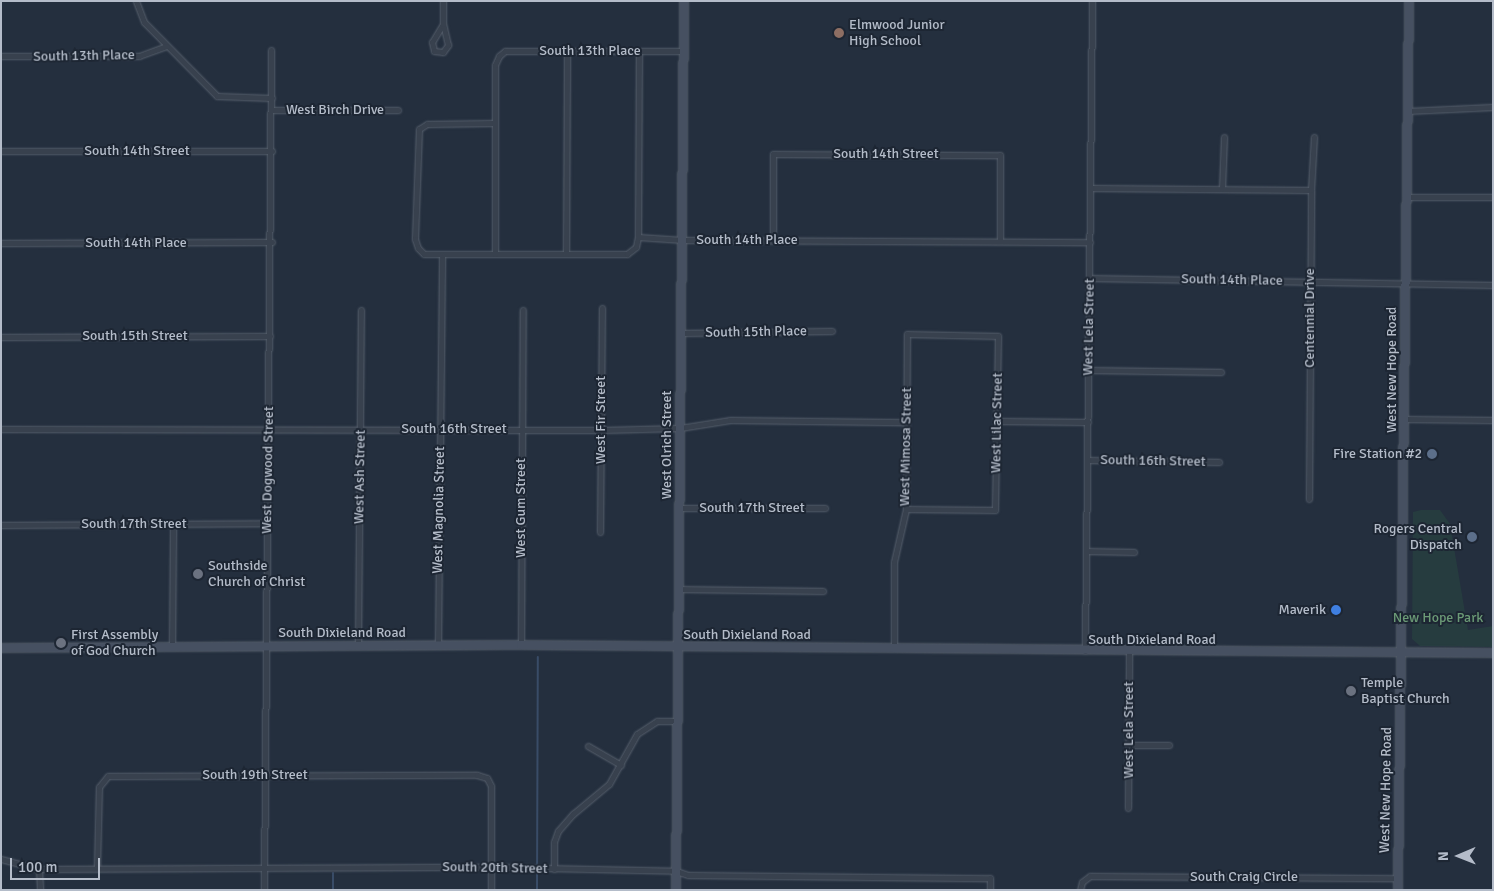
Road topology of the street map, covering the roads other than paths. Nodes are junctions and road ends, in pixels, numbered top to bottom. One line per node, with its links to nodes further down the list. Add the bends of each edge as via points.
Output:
1 (136, 1): 7 (street, West Birch Drive, via 144,22)
2 (443, 1): 6 (street)
3 (684, 1): 11 (main road, West Olrich Street)
4 (1092, 1): 23 (street, West Lela Street)
5 (1409, 1): 17 (main road, West New Hope Road)
6 (443, 24): 6 (street, via 432,42 434,51 443,52 448,45)
7 (166, 46): 12 (street, South 13th Place, via 139,56); 13 (street, West Birch Drive, via 217,96)
8 (271, 50): 13 (street, West Dogwood Street)
9 (567, 51): 10 (street, South 13th Place); 18 (street, South 13th Place, via 505,51 499,56 495,65); 37 (street)
10 (639, 51): 11 (street, South 13th Place); 28 (street)
11 (684, 51): 29 (main road, West Olrich Street)
12 (1, 56)
13 (272, 98): 15 (street, West Dogwood Street)
14 (1493, 107): 17 (street)
15 (272, 110): 16 (street, West Birch Drive); 22 (street, West Dogwood Street)
16 (398, 110)
17 (1407, 111): 26 (main road, West New Hope Road)
18 (495, 123): 35 (street, via 424,125 417,134 418,248 424,254); 36 (street)
19 (1224, 137): 24 (street)
20 (1314, 137): 25 (street, Centennial Drive)
21 (1, 151): 22 (street, South 14th Street)
22 (272, 151): 32 (street, West Dogwood Street)
23 (1091, 188): 24 (street); 33 (street, West Lela Street)
24 (1222, 189): 25 (street)
25 (1311, 190): 39 (street, Centennial Drive)
26 (1405, 197): 27 (street); 40 (main road, West New Hope Road)
27 (1493, 197)
28 (638, 237): 29 (street, South 14th Place); 37 (street, via 636,247 627,254)
29 (683, 240): 30 (street, South 14th Place); 46 (main road, West Olrich Street)
30 (773, 240): 31 (street, South 14th Place); 31 (street, South 14th Street, via 772,154 1000,155)
31 (1000, 241): 33 (street, South 14th Place)
32 (272, 242): 34 (street, South 14th Place); 47 (street, West Dogwood Street)
33 (1090, 242): 38 (street, West Lela Street)
34 (1, 244)
35 (442, 254): 36 (street); 61 (street, West Magnolia Street)
36 (495, 254): 37 (street)
37 (566, 254)
38 (1090, 278): 39 (street, South 14th Place); 50 (street, West Lela Street)
39 (1310, 281): 40 (street, South 14th Place); 66 (street, Centennial Drive)
40 (1404, 285): 41 (street); 52 (main road, West New Hope Road)
41 (1493, 286)
42 (602, 308): 63 (street, West Fir Street)
43 (361, 310): 60 (street, West Ash Street)
44 (523, 310): 62 (street, West Gum Street)
45 (832, 331): 46 (street, South 15th Place)
46 (681, 333): 58 (main road, West Olrich Street)
47 (270, 336): 49 (street, South 15th Street); 57 (street, West Dogwood Street)
48 (998, 336): 54 (street, West Lilac Street); 55 (street, West Mimosa Street, via 907,334)
49 (1, 337)
50 (1089, 370): 51 (street); 56 (street, West Lela Street)
51 (1220, 372)
52 (1404, 419): 53 (street); 89 (main road, West New Hope Road)
53 (1493, 420)
54 (998, 421): 56 (street); 69 (street, West Lilac Street, via 995,510)
55 (906, 422): 58 (street, South 16th Street, via 730,420); 69 (street, West Mimosa Street)
56 (1088, 422): 64 (street, West Lela Street)
57 (268, 428): 59 (street, South 16th Street); 60 (street, South 16th Street); 70 (street, West Dogwood Street)
58 (680, 428): 63 (street, South 16th Street); 67 (main road, West Olrich Street)
59 (1, 429)
60 (361, 429): 61 (street, South 16th Street); 78 (street, West Ash Street)
61 (440, 429): 62 (street, South 16th Street); 82 (street, West Magnolia Street)
62 (521, 429): 63 (street, South 16th Street); 79 (street, West Gum Street)
63 (602, 430): 73 (street, West Fir Street)
64 (1088, 460): 65 (street, South 16th Street); 74 (street, West Lela Street)
65 (1219, 462)
66 (1309, 500)
67 (679, 508): 68 (street, South 17th Street); 76 (main road, West Olrich Street)
68 (824, 508)
69 (906, 508): 85 (street, West Mimosa Street, via 894,562)
70 (267, 523): 71 (street, South 17th Street); 81 (street, West Dogwood Street)
71 (173, 524): 72 (street, South 17th Street); 80 (street)
72 (1, 525)
73 (600, 532)
74 (1087, 551): 75 (street); 86 (street, West Lela Street)
75 (1134, 552)
76 (678, 589): 77 (street); 83 (main road, West Olrich Street)
77 (823, 591)
78 (358, 645): 81 (main road, South Dixieland Road); 82 (main road, South Dixieland Road)
79 (520, 645): 82 (main road, South Dixieland Road); 83 (main road, South Dixieland Road)
80 (172, 646): 81 (main road, South Dixieland Road); 84 (main road, South Dixieland Road)
81 (265, 646): 95 (street, West Dogwood Street)
82 (438, 646)
83 (676, 647): 85 (main road, South Dixieland Road); 90 (main road, West Olrich Street)
84 (1, 648)
85 (894, 648): 86 (main road, South Dixieland Road)
86 (1085, 652): 87 (main road, South Dixieland Road)
87 (1129, 652): 89 (main road, South Dixieland Road); 91 (street, West Lela Street)
88 (1493, 652): 89 (main road, South Dixieland Road)
89 (1402, 654): 104 (main road, West New Hope Road)
90 (676, 721): 94 (street, via 657,721 646,726 637,734); 103 (main road, West Olrich Street)
91 (1129, 745): 92 (street); 96 (street, West Lela Street)
92 (1169, 745)
93 (588, 746): 94 (street)
94 (621, 765): 101 (street, via 609,784 562,824 554,842)
95 (264, 774): 98 (street, South 19th Street, via 103,778 99,787); 99 (street, South 19th Street, via 478,774 487,778 491,786); 100 (street, West Dogwood Street)
96 (1128, 808)
97 (1, 859): 102 (street, South 20th Street)
98 (97, 867): 100 (street, South 20th Street); 102 (street, South 20th Street)
99 (491, 867): 100 (street, South 20th Street); 101 (street, South 20th Street); 107 (street)
100 (264, 868): 106 (street, West Dogwood Street)
101 (554, 868): 103 (street, South 20th Street)
102 (39, 869): 105 (street)
103 (676, 871): 108 (main road, West Olrich Street); 109 (street, South 20th Street, via 688,875 990,878)
104 (1398, 878): 110 (street, South Craig Circle, via 1090,876 1082,882); 111 (main road, West New Hope Road)
105 (40, 890)
106 (264, 890)
107 (491, 890)
108 (676, 890)
109 (990, 890)
110 (1080, 890)
111 (1398, 890)

